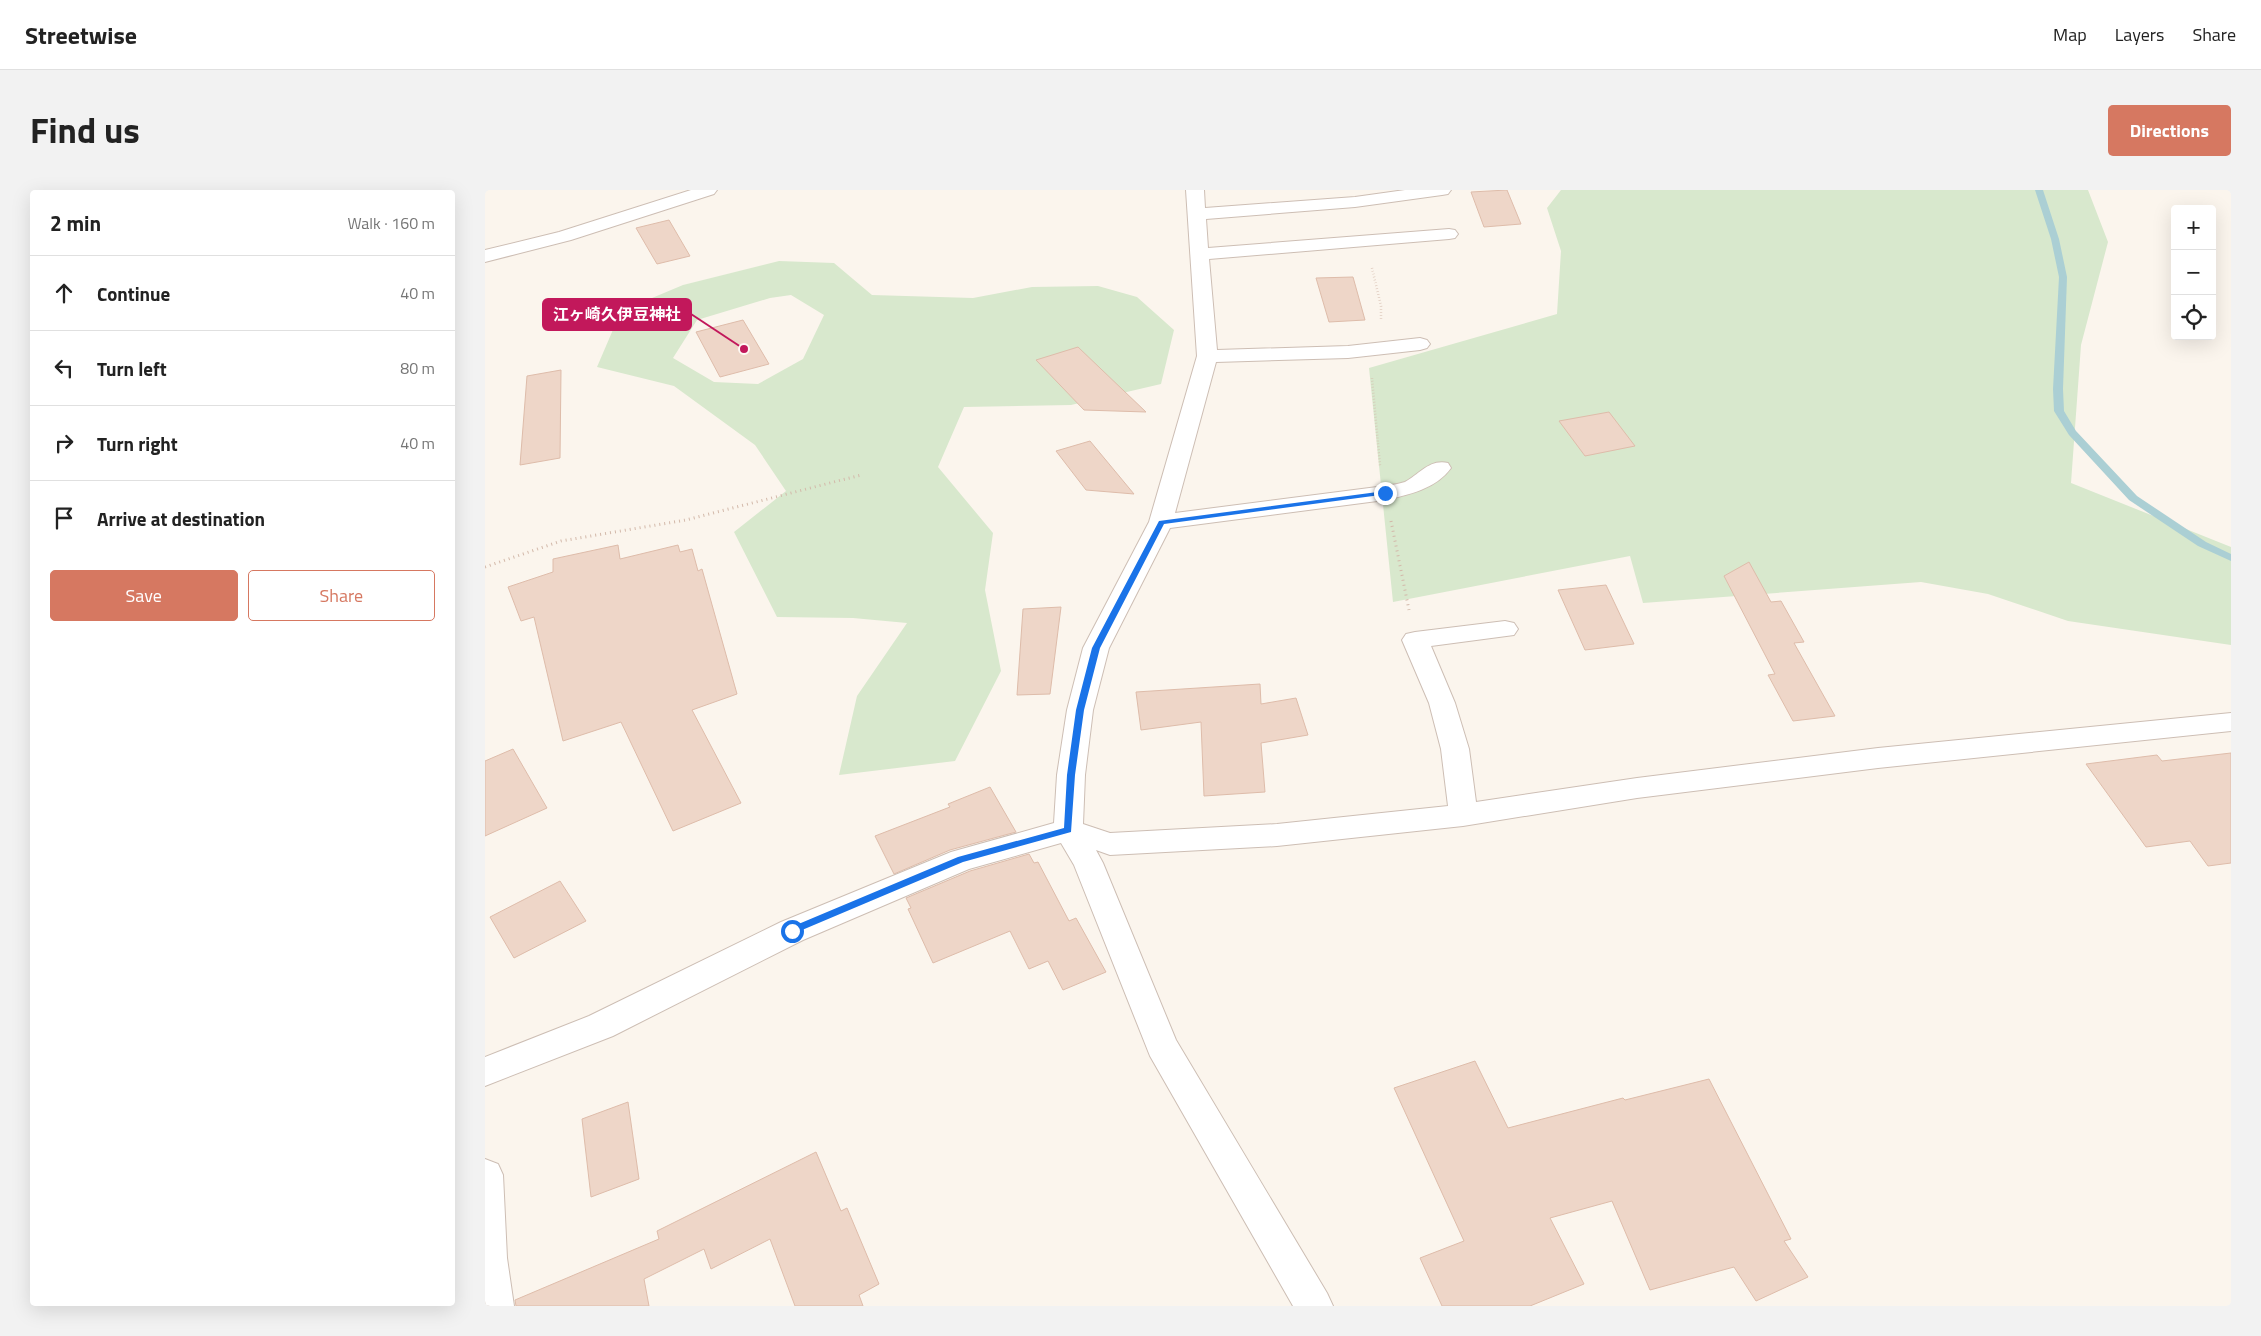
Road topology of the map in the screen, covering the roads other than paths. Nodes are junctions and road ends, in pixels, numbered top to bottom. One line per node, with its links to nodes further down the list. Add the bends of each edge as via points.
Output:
1 (708, 190): 7 (street, via 565,236)
2 (1195, 190): 4 (street)
3 (1442, 190): 4 (street, via 1355,202)
4 (1197, 214): 6 (street)
5 (1449, 234): 6 (street)
6 (1200, 254): 9 (street)
7 (485, 256)
8 (1420, 344): 9 (street, via 1381,349)
9 (1207, 356): 11 (street)
10 (1439, 468): 11 (street, via 1412,487 1385,493)
11 (1161, 522): 15 (street, via 1096,648 1080,710)
12 (1505, 629): 14 (street, via 1415,640 1442,703 1455,748)
13 (2231, 722): 14 (street, via 1878,758 1637,788)
14 (1463, 815): 15 (street, via 1277,834 1110,844)
15 (1068, 830): 16 (street, via 961,860 792,931 601,1026); 19 (street, via 1088,863 1163,1046)
16 (485, 1072)
17 (485, 1175): 18 (street)
18 (495, 1306)
19 (1314, 1306)

